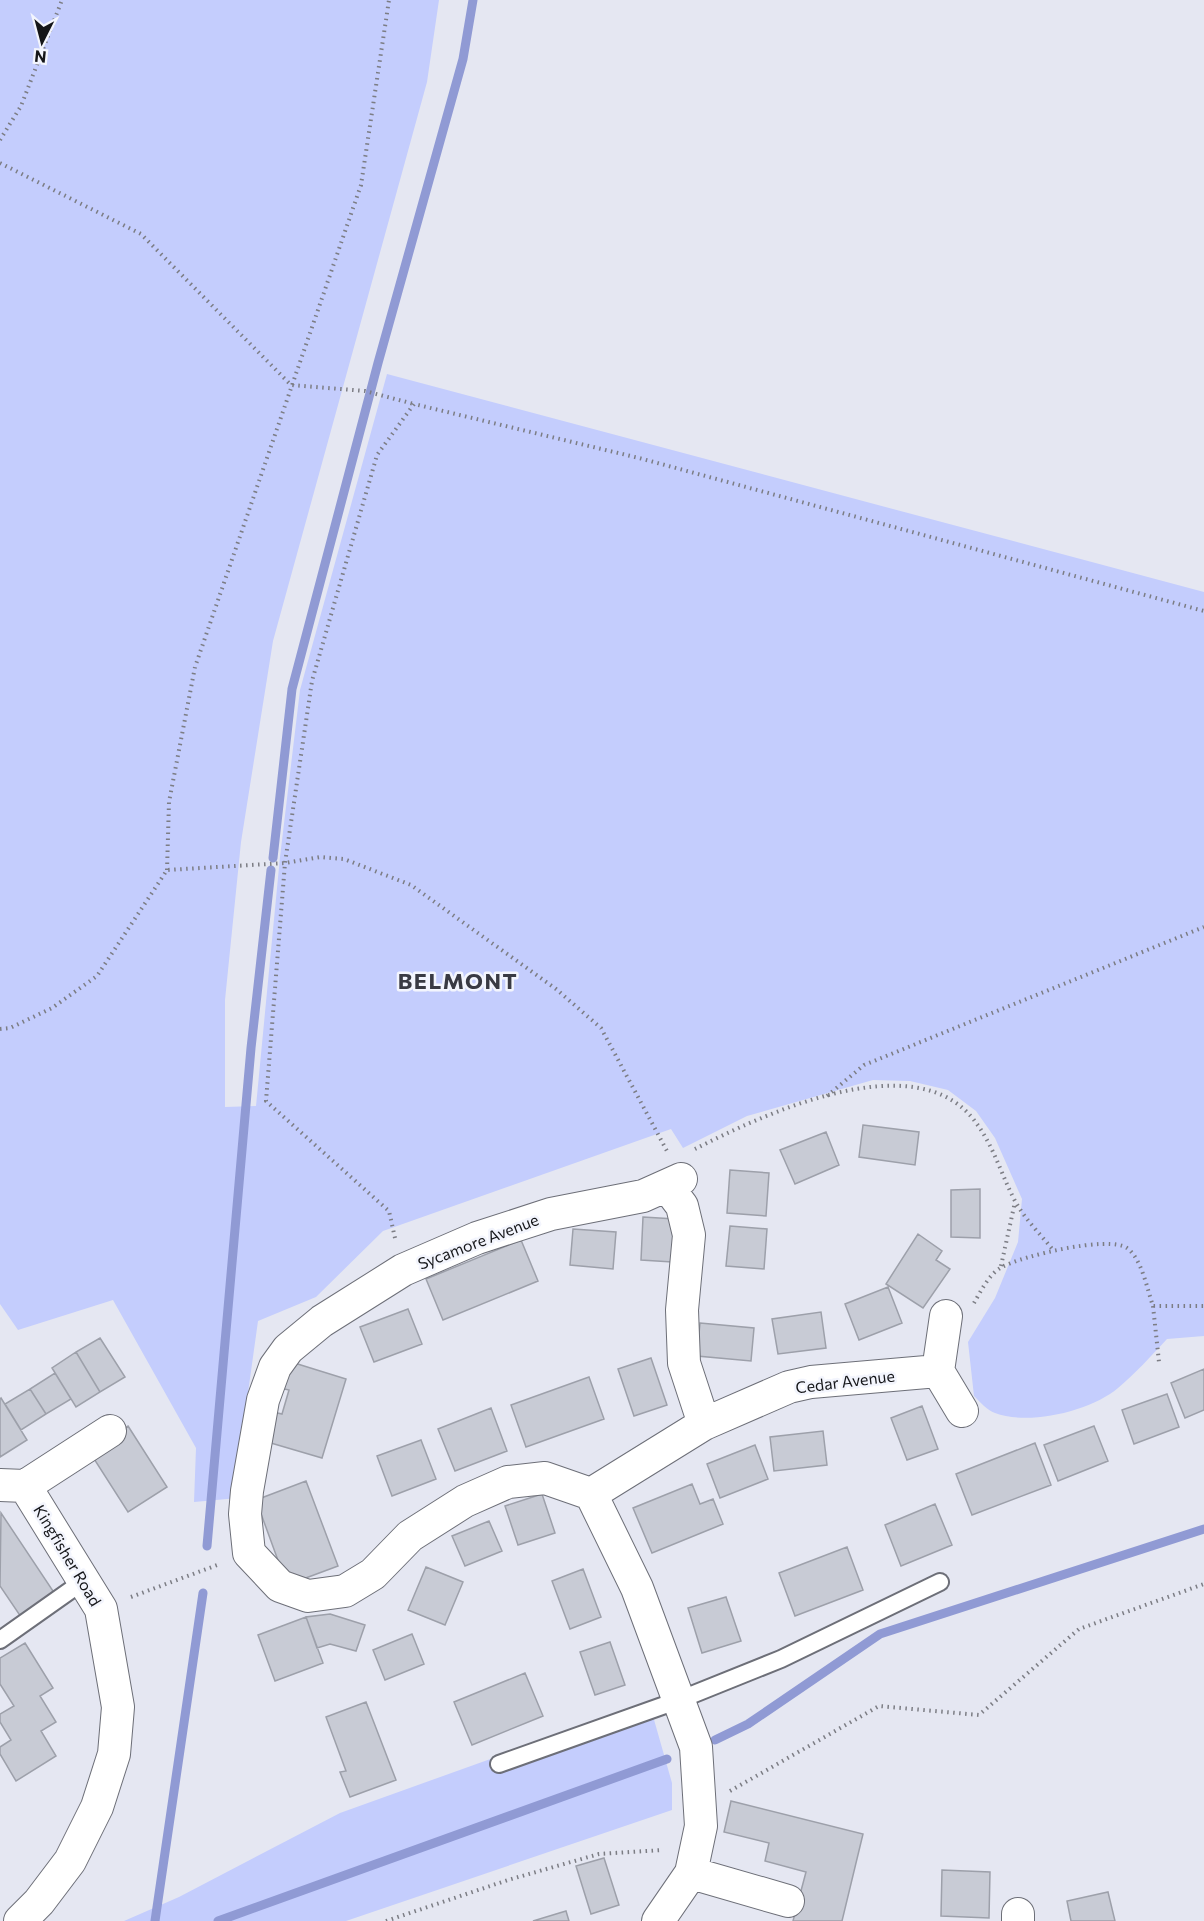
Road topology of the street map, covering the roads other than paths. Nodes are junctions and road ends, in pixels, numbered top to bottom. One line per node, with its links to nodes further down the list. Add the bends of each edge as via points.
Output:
1 (946, 1316): 2 (street)
2 (938, 1371): 3 (street); 4 (street, Cedar Avenue, via 811,1382 789,1387)
3 (962, 1411)
4 (704, 1424): 7 (street); 7 (street, Sycamore Avenue, via 684,1363 681,1310 689,1235 674,1182 619,1202 550,1214 477,1238 403,1270 322,1321 288,1348 275,1367 263,1400 247,1491 249,1553 280,1586 308,1596 345,1591 373,1574 410,1536 465,1501 508,1482 544,1478)
5 (110, 1431): 6 (street)
6 (13, 1485): 8 (street, Kingfisher Road)
7 (591, 1494): 11 (street, via 637,1588)
8 (85, 1580): 10 (lane); 15 (street, Kingfisher Road, via 101,1609 118,1707 114,1754 97,1807 70,1861)
9 (940, 1582): 11 (lane, via 781,1659)
10 (0, 1640)
11 (679, 1700): 12 (lane); 13 (street, via 696,1747 701,1826)
12 (499, 1764)
13 (694, 1861): 14 (street); 16 (street)
14 (788, 1901)
15 (20, 1921)
16 (658, 1921)

